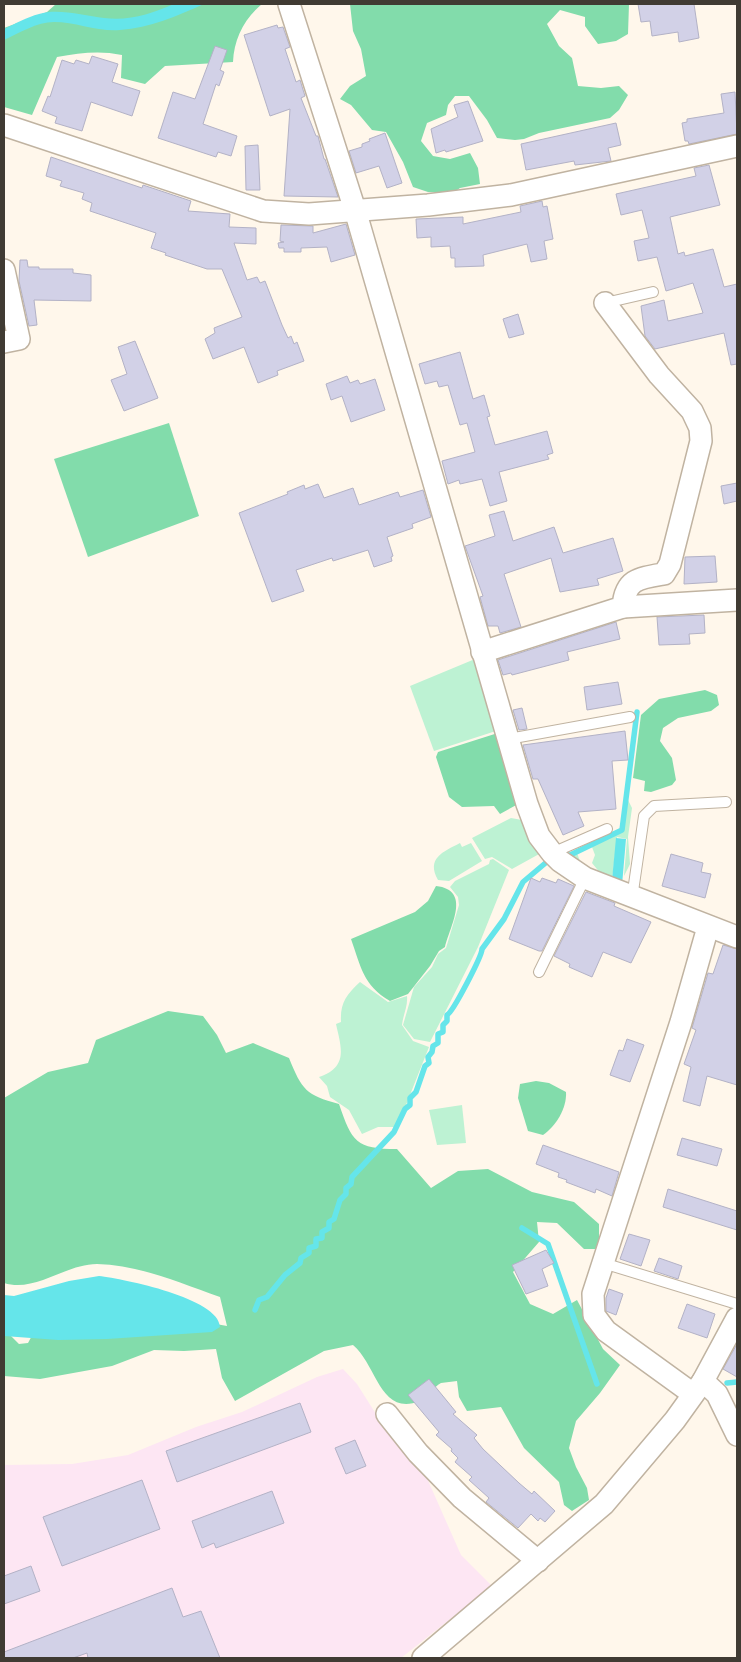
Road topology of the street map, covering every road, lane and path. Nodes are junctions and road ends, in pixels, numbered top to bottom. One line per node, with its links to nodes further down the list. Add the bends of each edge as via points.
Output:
1 (289, 4): 4 (street)
2 (4, 125): 4 (street, via 263,211 309,214)
3 (737, 146): 4 (street, via 511,195)
4 (355, 210): 11 (street)
5 (4, 270): 8 (street, via 19,339)
6 (653, 292): 7 (lane)
7 (604, 303): 10 (street, via 692,412 700,428 701,441 670,564 664,574 629,585)
8 (4, 342)
9 (737, 600): 10 (street)
10 (623, 607): 11 (street)
11 (482, 652): 13 (street)
12 (630, 717): 13 (lane)
13 (508, 739): 16 (street, via 526,804 539,836)
14 (726, 802): 18 (lane, via 654,806 649,810 644,816)
15 (607, 829): 16 (lane)
16 (552, 853): 17 (street)
17 (585, 878): 18 (street); 21 (lane)
18 (632, 898): 19 (street)
19 (708, 927): 20 (street); 22 (street)
20 (737, 936)
21 (539, 972)
22 (604, 1263): 23 (lane); 25 (street, via 593,1294 594,1315 606,1331)
23 (737, 1304)
24 (737, 1318): 25 (street)
25 (698, 1388): 27 (street, via 717,1394); 28 (street, via 604,1504)
26 (387, 1414): 28 (street, via 418,1453 462,1498)
27 (737, 1435)
28 (538, 1561): 29 (street)
29 (423, 1658)

